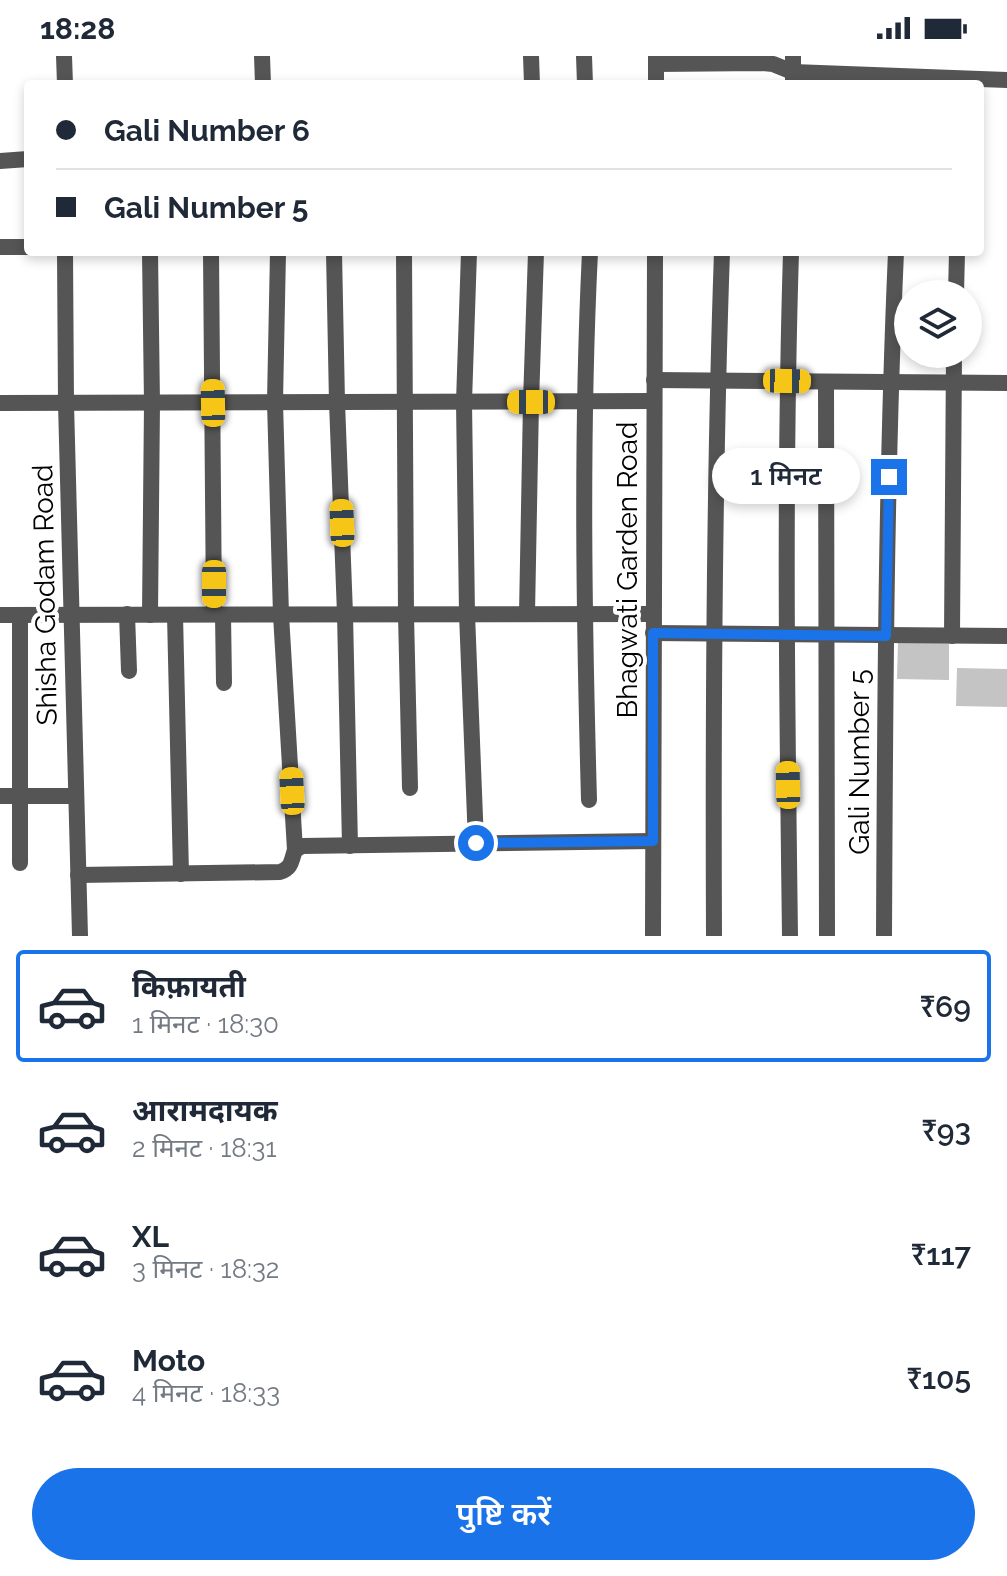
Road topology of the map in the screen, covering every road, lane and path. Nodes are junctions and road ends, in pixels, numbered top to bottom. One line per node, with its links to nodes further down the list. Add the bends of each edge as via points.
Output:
1 (64, 56): 7 (street)
2 (262, 56): 8 (street)
3 (531, 56): 9 (street)
4 (584, 56): 10 (street)
5 (656, 60): 6 (street, via 762,63)
6 (793, 71): 11 (street)
7 (65, 80)
8 (263, 80)
9 (532, 80)
10 (585, 80)
11 (1007, 80)
12 (24, 159): 13 (street)
13 (0, 161)
14 (0, 247): 15 (street)
15 (24, 247)
16 (65, 256): 47 (street, Shisha Godam Road)
17 (150, 256): 48 (street)
18 (211, 256): 49 (street)
19 (278, 256): 41 (street)
20 (334, 256): 42 (street)
21 (404, 256): 43 (street)
22 (469, 256): 44 (street)
23 (536, 256): 45 (street)
24 (590, 256): 39 (street)
25 (655, 256): 32 (street, Bhagwati Garden Road)
26 (722, 256): 33 (street)
27 (791, 256): 34 (street)
28 (896, 256): 36 (street, Gali Number 5)
29 (957, 256): 30 (street)
30 (956, 280)
31 (953, 368): 37 (street)
32 (654, 380): 33 (street); 40 (street, Bhagwati Garden Road)
33 (718, 380): 34 (street); 65 (street)
34 (787, 381): 35 (street); 66 (street)
35 (826, 382): 36 (street); 67 (street)
36 (891, 382): 37 (street); 68 (street, Gali Number 5)
37 (952, 383): 38 (street); 69 (street)
38 (1007, 383)
39 (584, 401): 40 (street); 45 (street); 63 (street)
40 (654, 401): 56 (street, Bhagwati Garden Road)
41 (275, 402): 42 (street); 49 (street); 61 (street)
42 (337, 402): 43 (street); 53 (street)
43 (406, 402): 44 (street); 62 (street)
44 (464, 402): 45 (street); 54 (street)
45 (531, 402): 55 (street)
46 (0, 403): 47 (street)
47 (66, 403): 48 (street); 50 (street, Shisha Godam Road)
48 (152, 403): 49 (street); 59 (street)
49 (213, 403): 52 (street)
50 (71, 614): 51 (street); 58 (street); 76 (street, Shisha Godam Road)
51 (127, 614): 59 (street); 71 (street)
52 (218, 614): 60 (street); 61 (street); 72 (street)
53 (345, 614): 61 (street); 62 (street); 80 (street)
54 (467, 614): 55 (street); 62 (street); 79 (street)
55 (527, 614): 63 (street)
56 (653, 614): 63 (street); 64 (street, Bhagwati Garden Road)
57 (0, 615): 58 (street)
58 (20, 615): 75 (street)
59 (150, 615): 60 (street)
60 (175, 615): 83 (street)
61 (281, 615): 81 (street)
62 (406, 615): 73 (street)
63 (584, 615): 77 (street)
64 (653, 633): 65 (street); 78 (street, Bhagwati Garden Road)
65 (713, 633): 66 (street); 87 (street)
66 (786, 635): 67 (street); 88 (street)
67 (826, 635): 68 (street); 89 (street)
68 (886, 636): 69 (street); 90 (street, Gali Number 5)
69 (952, 636): 70 (street)
70 (1007, 636)
71 (129, 671)
72 (224, 683)
73 (410, 788)
74 (0, 796): 75 (street)
75 (19, 796): 76 (street); 82 (street)
76 (76, 796): 84 (street, Shisha Godam Road)
77 (589, 800)
78 (653, 841): 79 (street); 86 (street, Bhagwati Garden Road)
79 (476, 843): 80 (street)
80 (350, 846): 81 (street)
81 (295, 850): 83 (street, via 290,867 280,872)
82 (20, 863)
83 (181, 874): 84 (street)
84 (78, 875): 85 (street, Shisha Godam Road)
85 (80, 936)
86 (653, 936)
87 (714, 936)
88 (790, 936)
89 (827, 936)
90 (884, 936)

